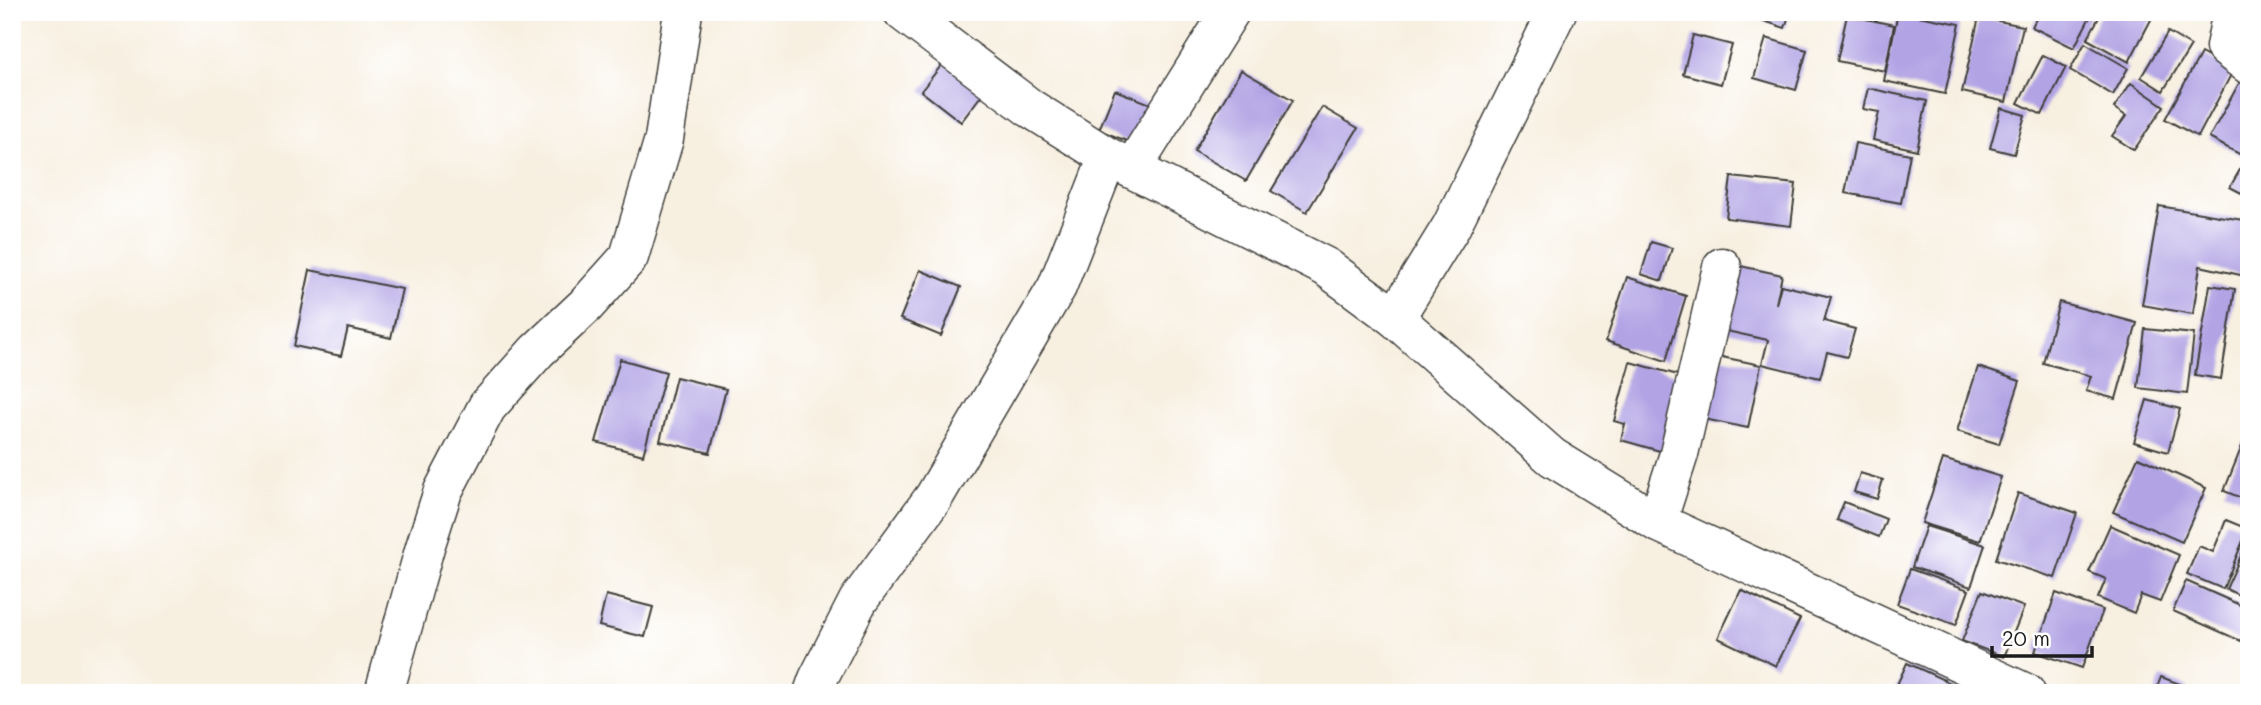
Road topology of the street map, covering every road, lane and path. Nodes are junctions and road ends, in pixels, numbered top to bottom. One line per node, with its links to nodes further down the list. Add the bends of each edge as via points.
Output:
1 (683, 12): 11 (street, via 664,139 629,257 487,407 443,491)
2 (903, 12): 7 (street, via 1030,108)
3 (1230, 12): 7 (street)
4 (1557, 12): 9 (street, via 1451,227)
5 (2232, 12): 6 (street, via 2225,47)
6 (2249, 65)
7 (1120, 163): 9 (street, via 1326,267); 12 (street, via 1057,288 934,497 858,601)
8 (1722, 267): 10 (street, via 1679,454)
9 (1395, 318): 10 (street, via 1552,457)
10 (1657, 522): 13 (street)
11 (384, 693)
12 (813, 693)
13 (2026, 693)

